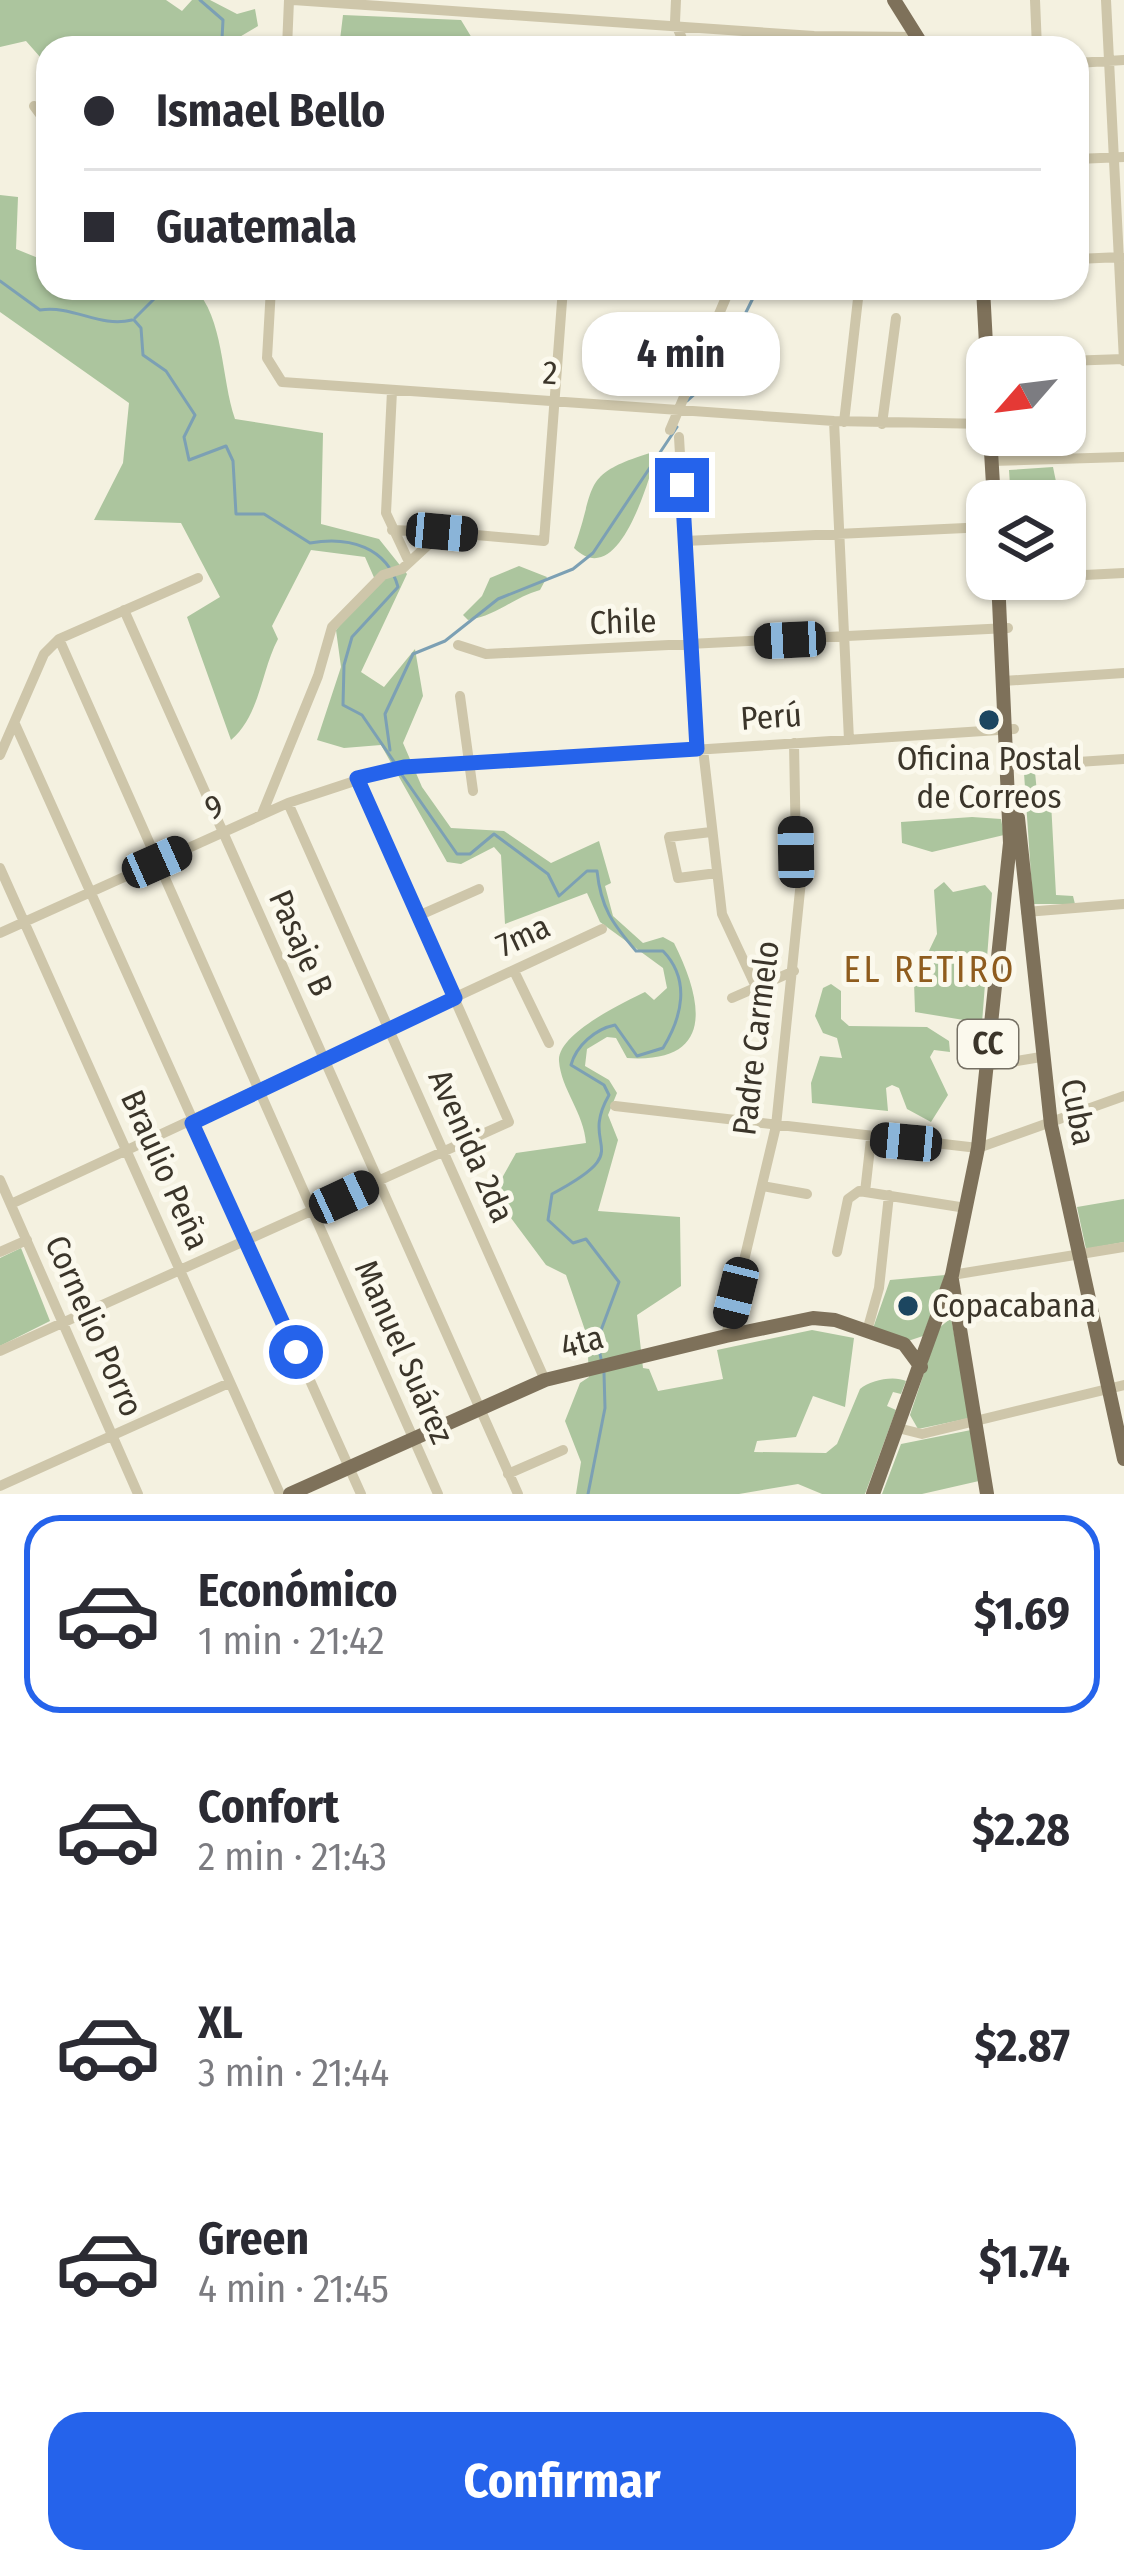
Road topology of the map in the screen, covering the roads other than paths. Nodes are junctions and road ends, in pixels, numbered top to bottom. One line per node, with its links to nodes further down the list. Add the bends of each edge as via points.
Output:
1 (291, 0): 6 (street); 7 (street)
2 (676, 0): 6 (street)
3 (1035, 0): 11 (street)
4 (1106, 0): 13 (street)
5 (892, 1): 10 (main road)
6 (679, 28): 8 (street); 9 (street)
7 (288, 36)
8 (682, 36)
9 (805, 36)
10 (912, 36)
11 (1036, 36)
12 (1124, 60): 13 (street)
13 (1110, 62): 14 (street); 17 (street)
14 (1089, 63)
15 (34, 106): 16 (street)
16 (36, 109)
17 (1119, 157): 18 (street); 19 (street)
18 (1089, 158)
19 (1121, 257): 20 (street); 28 (street)
20 (1089, 258)
21 (270, 300): 30 (street, 2, via 267,358 282,382)
22 (562, 300): 31 (street)
23 (725, 300): 32 (street)
24 (857, 300): 33 (street)
25 (987, 300): 27 (main road)
26 (896, 318): 34 (street)
27 (989, 336)
28 (1124, 360): 29 (street)
29 (1086, 361)
30 (392, 391): 31 (street, 2); 41 (street)
31 (552, 400): 32 (street, 2); 42 (street, via 544,541)
32 (676, 408): 33 (street, 2); 44 (street)
33 (839, 422): 34 (street, 2); 43 (street)
34 (882, 424): 35 (street, 2)
35 (966, 424)
36 (995, 456): 38 (main road)
37 (1124, 457): 38 (street)
38 (995, 461): 39 (main road)
39 (996, 480)
40 (966, 528): 43 (street)
41 (392, 530): 42 (street); 45 (street)
42 (442, 532): 45 (street)
43 (839, 534): 44 (street); 52 (street)
44 (685, 541): 55 (street)
45 (409, 562): 72 (street, via 332,627)
46 (1124, 572): 47 (street)
47 (1086, 575)
48 (198, 578): 50 (street)
49 (1002, 600): 51 (main road, CC)
50 (124, 610): 53 (street); 74 (street, Pasaje B)
51 (1004, 628): 52 (street, Chile); 57 (main road, CC)
52 (843, 637): 55 (street, Chile); 61 (street)
53 (59, 639): 59 (street, via 44,654); 75 (street, Manuel Suárez)
54 (458, 645): 55 (street, Chile, via 486,654)
55 (690, 646): 63 (street)
56 (1124, 673): 57 (street)
57 (1007, 681): 60 (main road, CC)
58 (460, 695): 66 (street)
59 (15, 724): 64 (street); 80 (street)
60 (1005, 730): 61 (street, Perú); 67 (main road, CC); 77 (main road, CC)
61 (849, 740): 62 (street, Perú)
62 (794, 743): 63 (street, Perú); 87 (street, Padre Carmelo, via 802,871)
63 (700, 749): 66 (street, Perú); 73 (street)
64 (0, 755)
65 (1124, 759): 67 (street)
66 (470, 763): 68 (street, Perú); 70 (street)
67 (1016, 766): 77 (main road, Cuba / CC)
68 (388, 770): 69 (street, 9)
69 (357, 778): 71 (street, 9); 83 (street)
70 (473, 791)
71 (288, 803): 72 (street, 9); 92 (street, Avenida 2da)
72 (262, 814): 74 (street, 9)
73 (711, 832): 78 (street); 78 (street, via 669,837 678,878)
74 (222, 833): 75 (street, 9); 95 (street, Pasaje B)
75 (157, 862): 80 (street, 9); 97 (street, Manuel Suárez)
76 (0, 868): 84 (street, Braulio Peña)
77 (1015, 872): 82 (main road, Cuba / CC); 96 (main road, CC)
78 (717, 873): 89 (street, via 722,914)
79 (479, 889): 83 (street)
80 (88, 892): 84 (street, 9); 100 (street)
81 (1124, 904): 82 (street)
82 (1026, 912): 94 (main road, Cuba / CC)
83 (418, 916): 90 (street)
84 (24, 922): 86 (street, 9); 105 (street, Braulio Peña)
85 (602, 928): 88 (street, 7ma)
86 (0, 933)
87 (794, 970): 89 (street); 102 (street, Padre Carmelo)
88 (514, 971): 90 (street, 7ma); 93 (street)
89 (756, 987): 91 (street)
90 (455, 998): 92 (street, 7ma); 106 (street, via 508,1122)
91 (732, 998)
92 (390, 1029): 95 (street, 7ma); 106 (street, Avenida 2da)
93 (548, 1043)
94 (1041, 1058): 96 (street); 101 (main road, Cuba / CC)
95 (324, 1061): 97 (street, 7ma); 108 (street, Pasaje B)
96 (986, 1066): 104 (main road, CC)
97 (258, 1091): 100 (street, 7ma); 115 (street, Manuel Suárez)
98 (1124, 1096): 101 (street)
99 (615, 1106): 102 (street)
100 (192, 1123): 105 (street, 7ma); 117 (street)
101 (1052, 1124): 104 (street); 121 (main road, Cuba / CC)
102 (776, 1126): 103 (street); 109 (street, Padre Carmelo)
103 (871, 1139): 104 (street); 110 (street)
104 (978, 1148): 114 (main road, CC)
105 (128, 1152): 113 (street, 7ma); 122 (street, Braulio Peña)
106 (444, 1152): 108 (street); 131 (street, Avenida 2da)
107 (0, 1180): 113 (street, Cornelio Porro)
108 (376, 1182): 115 (street); 134 (street, Pasaje B)
109 (762, 1186): 111 (street); 127 (street, Padre Carmelo)
110 (865, 1192): 112 (street); 120 (street, via 848,1199)
111 (807, 1194)
112 (889, 1195): 114 (street); 125 (street)
113 (11, 1204): 116 (street, Cornelio Porro)
114 (966, 1208): 123 (main road, CC)
115 (311, 1212): 117 (street); 138 (street, Manuel Suárez)
116 (26, 1240): 119 (street); 124 (street, Cornelio Porro)
117 (245, 1242): 122 (street); 141 (street)
118 (1124, 1247): 121 (street)
119 (0, 1252)
120 (837, 1252)
121 (1081, 1254): 123 (street); 133 (main road, Cuba / CC)
122 (180, 1270): 124 (street); 132 (street, Braulio Peña)
123 (952, 1275): 126 (main road, CC); 135 (main road)
124 (63, 1322): 129 (street); 137 (street, Cornelio Porro)
125 (867, 1331): 127 (main road, 4ta, via 813,1318); 128 (main road, 4ta)
126 (932, 1334): 128 (main road); 130 (main road, CC)
127 (725, 1336): 131 (main road, 4ta)
128 (904, 1344): 130 (main road)
129 (0, 1351)
130 (921, 1367): 136 (main road, CC)
131 (545, 1380): 134 (main road, 4ta)
132 (230, 1383): 137 (street); 145 (street, Braulio Peña)
133 (1116, 1386): 135 (street); 140 (main road, Cuba / CC)
134 (480, 1409): 138 (main road, 4ta); 142 (street, Pasaje B)
135 (974, 1422): 136 (street, via 922,1434); 151 (main road)
136 (898, 1428): 150 (main road, CC)
137 (112, 1435): 143 (street); 144 (street, Cornelio Porro)
138 (413, 1439): 141 (main road, 4ta); 148 (street, Manuel Suárez)
139 (563, 1450): 142 (street)
140 (1124, 1459)
141 (349, 1468): 146 (main road, 4ta); 147 (street)
142 (508, 1474): 149 (street, Pasaje B)
143 (0, 1486)
144 (138, 1494)
145 (280, 1494)
146 (290, 1494)
147 (361, 1494)
148 (438, 1494)
149 (518, 1494)
150 (873, 1494)
151 (986, 1494)

